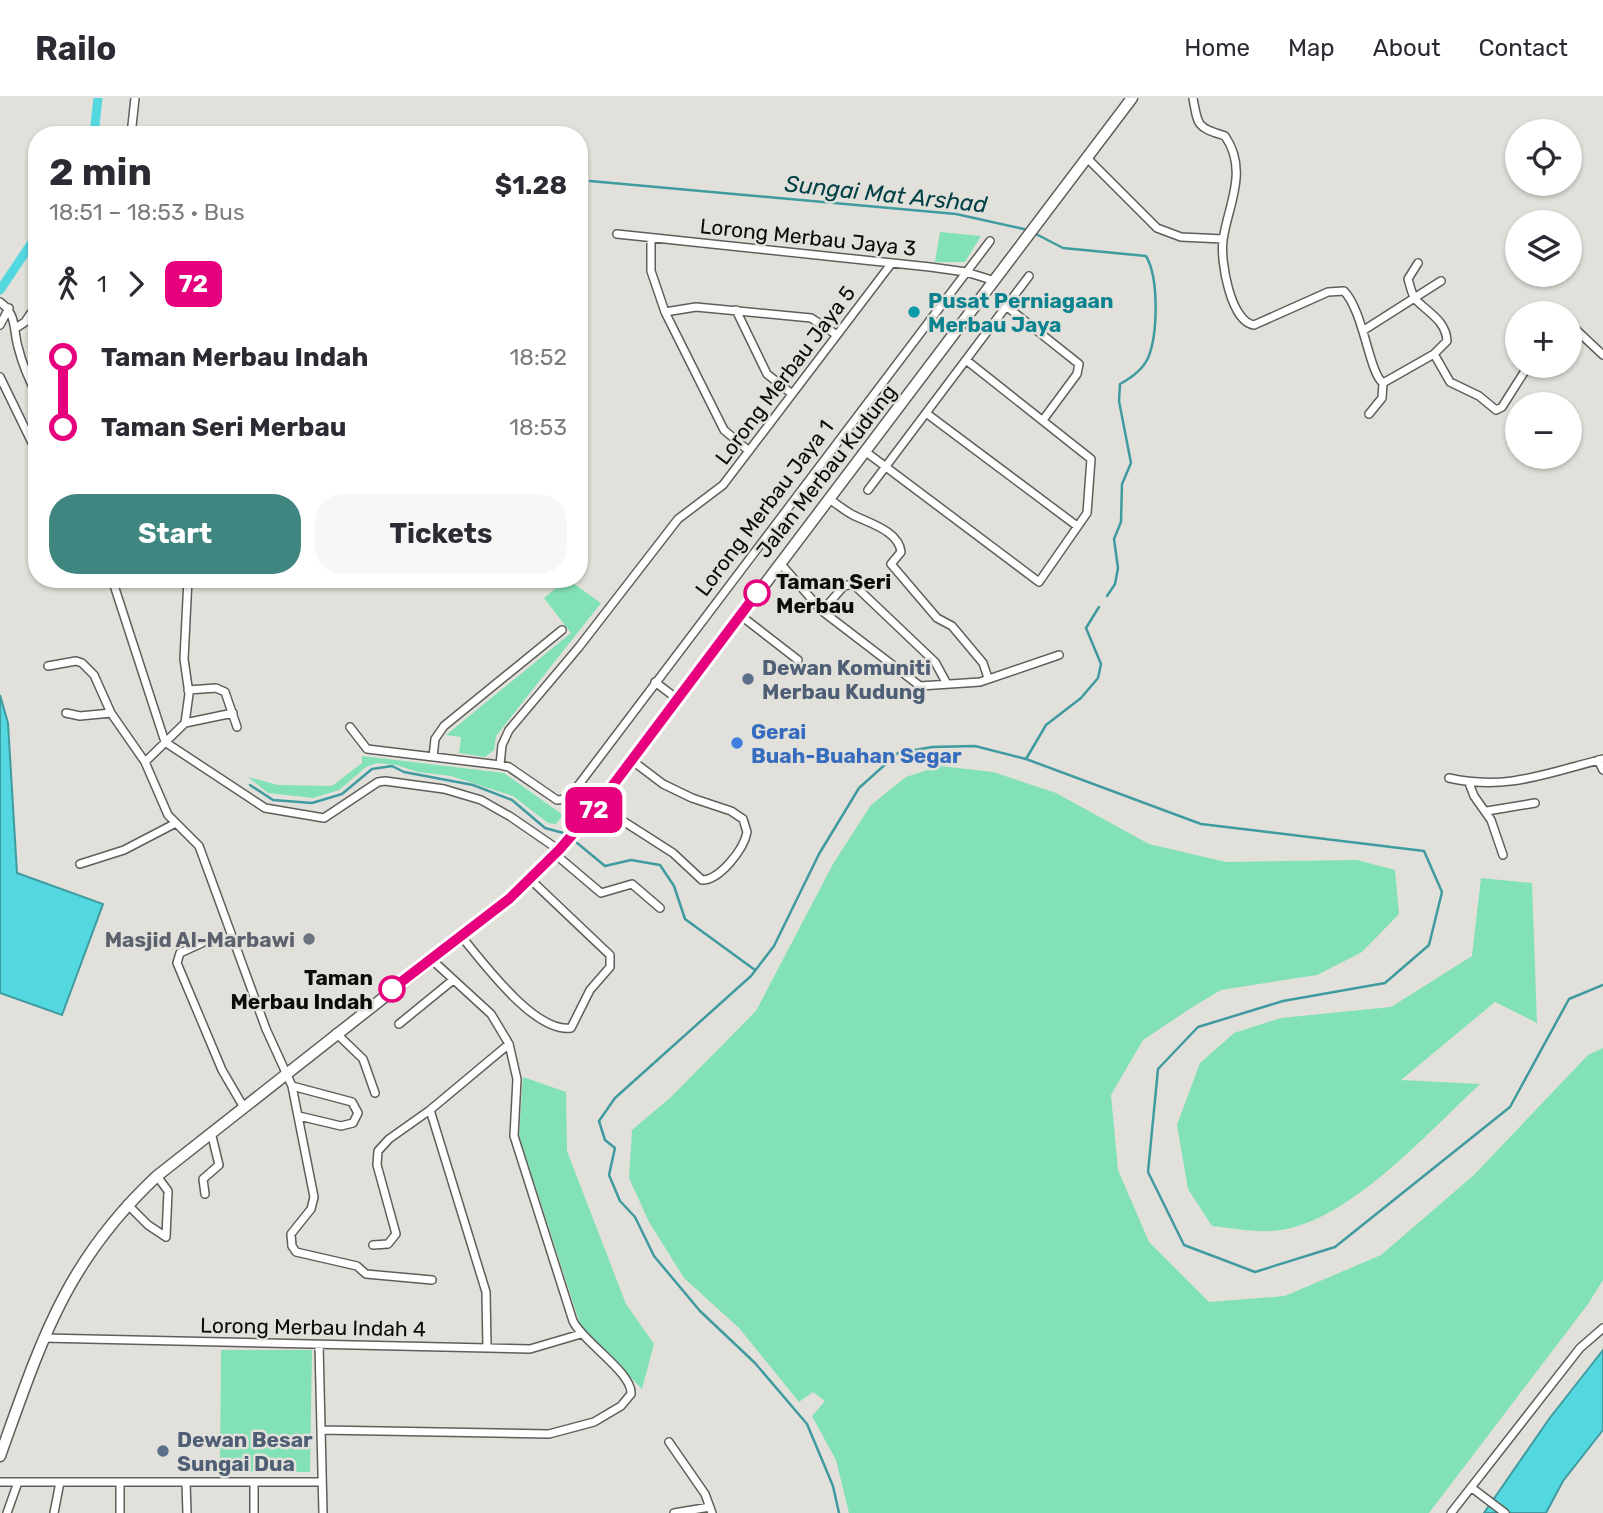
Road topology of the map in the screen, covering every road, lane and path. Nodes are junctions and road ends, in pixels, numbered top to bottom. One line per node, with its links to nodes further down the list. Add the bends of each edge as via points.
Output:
1 (135, 98): 4 (street)
2 (1132, 98): 5 (main road, Jalan Merbau Kudung)
3 (1193, 98): 8 (street, via 1200,127 1225,136 1235,164 1238,185)
4 (132, 126)
5 (1087, 158): 8 (street, via 1157,228 1181,237); 14 (main road, Jalan Merbau Kudung)
6 (617, 234): 7 (street, Lorong Merbau Jaya 3)
7 (651, 238): 11 (street, Lorong Merbau Jaya 3); 20 (street, via 651,271)
8 (1223, 239): 24 (street, via 1234,307 1245,324 1254,326 1336,289 1352,300)
9 (990, 241): 12 (street, Lorong Merbau Jaya 1)
10 (1419, 263): 16 (street, via 1408,279)
11 (891, 264): 12 (street, Lorong Merbau Jaya 3); 25 (street, Lorong Merbau Jaya 5)
12 (966, 272): 14 (street, Lorong Merbau Jaya 3); 55 (street, Lorong Merbau Jaya 1)
13 (1029, 276): 18 (street)
14 (995, 281): 40 (main road, Jalan Merbau Kudung)
15 (1441, 281): 16 (street)
16 (1414, 299): 24 (street); 27 (street, via 1429,309 1446,334 1444,347)
17 (5, 305): 22 (street); 23 (street)
18 (1006, 306): 29 (street); 37 (street, via 1079,364 1077,374)
19 (736, 310): 20 (street, via 696,307); 25 (street, via 811,318); 34 (street, via 767,374)
20 (665, 312): 39 (street, via 723,430)
21 (28, 318): 23 (street)
22 (0, 325)
23 (16, 328): 30 (street)
24 (1364, 330): 33 (street, via 1375,372)
25 (837, 335): 34 (street, Lorong Merbau Jaya 5)
26 (1582, 335): 28 (street)
27 (1434, 354): 32 (street, via 1450,382 1496,410); 33 (street)
28 (1603, 355)
29 (965, 360): 35 (street); 37 (street)
30 (28, 373)
31 (0, 377): 38 (street)
32 (1520, 378)
33 (1383, 383): 36 (street, via 1382,398)
34 (792, 394): 39 (street, Lorong Merbau Jaya 5)
35 (926, 412): 41 (street); 44 (street)
36 (1369, 414)
37 (1043, 420): 44 (street, via 1092,464 1088,506)
38 (28, 432)
39 (748, 451): 70 (street, Lorong Merbau Jaya 5, via 723,485 678,519 509,730)
40 (866, 452): 41 (street); 43 (main road, Jalan Merbau Kudung)
41 (886, 467): 42 (street); 44 (street, via 1039,582)
42 (868, 490)
43 (829, 499): 45 (main road, Jalan Merbau Kudung); 54 (street, via 895,540 901,552 891,564 984,663)
44 (1077, 526)
45 (780, 563): 48 (street); 49 (main road, Jalan Merbau Kudung)
46 (115, 588): 65 (street)
47 (188, 588): 57 (street, via 184,659)
48 (822, 611): 56 (street, via 915,684); 56 (street, via 844,586 853,584 935,662)
49 (740, 615): 52 (street); 58 (main road, Jalan Merbau Kudung)
50 (562, 630): 66 (street, via 444,726 435,739)
51 (1059, 655): 54 (street)
52 (798, 660)
53 (48, 666): 60 (street, via 82,663 94,675)
54 (988, 678): 56 (street)
55 (655, 682): 58 (street); 70 (street, Lorong Merbau Jaya 1, via 568,799 557,800)
56 (947, 684)
57 (188, 690): 61 (street, via 221,689); 62 (street)
58 (676, 698): 67 (main road, Jalan Merbau Kudung)
59 (66, 713): 60 (street)
60 (111, 713): 69 (street)
61 (233, 713): 62 (street); 63 (street)
62 (185, 723): 65 (street)
63 (237, 727)
64 (350, 727): 66 (street, via 368,749)
65 (165, 742): 69 (street); 78 (street, via 265,808 282,813 324,818 378,782 444,789 481,800)
66 (433, 757): 70 (street)
67 (630, 759): 75 (main road, Jalan Merbau Kudung); 75 (street, via 663,784 743,819 747,832 738,850 718,874 702,880 673,853)
68 (1600, 760): 71 (street); 73 (street, via 1516,782)
69 (145, 762): 77 (street)
70 (500, 765)
71 (1603, 770)
72 (1449, 778): 73 (street)
73 (1469, 783): 76 (street)
74 (1535, 803): 76 (street)
75 (598, 805): 78 (main road, Jalan Merbau Kudung)
76 (1487, 811): 79 (street)
77 (174, 824): 80 (street, via 124,850); 90 (street, via 195,838)
78 (557, 852): 81 (main road, Jalan Merbau Kudung); 82 (street, via 592,889 601,893 632,884)
79 (1503, 855)
80 (80, 864)
81 (530, 879): 83 (main road, Jalan Merbau Kudung); 83 (street, via 610,955 610,967 590,990 571,1028 538,1018)
82 (660, 908)
83 (461, 936): 85 (main road, Jalan Merbau Kudung)
84 (202, 943): 93 (street, via 180,953 177,963 222,1070)
85 (431, 959): 86 (street); 88 (main road, Jalan Merbau Kudung)
86 (453, 980): 87 (street); 89 (street, via 491,1014)
87 (398, 1024)
88 (336, 1033): 90 (main road, Jalan Merbau Kudung); 92 (street, via 363,1059)
89 (509, 1044): 94 (street); 103 (street, via 517,1079 514,1136)
90 (284, 1073): 91 (street); 93 (main road, Jalan Merbau Kudung)
91 (292, 1086): 95 (street); 95 (street, via 352,1102 358,1113 353,1123 341,1126)
92 (375, 1093)
93 (243, 1106): 96 (main road, Jalan Merbau Kudung)
94 (430, 1110): 100 (street, via 378,1151 377,1165 396,1234 388,1244); 106 (street, via 486,1292)
95 (299, 1116): 101 (street, via 314,1197 311,1209 291,1234 296,1251 357,1266 366,1274)
96 (211, 1132): 97 (main road, Jalan Merbau Kudung); 98 (street, via 219,1165 202,1179)
97 (157, 1176): 99 (main road, Jalan Merbau Kudung); 99 (street, via 167,1191 166,1237)
98 (205, 1194)
99 (127, 1204): 104 (main road, Jalan Merbau Kudung, via 92,1247)
100 (373, 1245)
101 (432, 1280)
102 (1603, 1328): 117 (street, via 1580,1348)
103 (581, 1334): 106 (street, Lorong Merbau Indah 4, via 530,1349); 107 (street, via 632,1389 621,1406 594,1422 565,1432)
104 (43, 1338): 105 (street, Lorong Merbau Indah 4); 109 (main road, Jalan Merbau Kudung)
105 (319, 1345): 106 (street, Lorong Merbau Indah 4); 107 (street)
106 (487, 1347)
107 (321, 1430): 116 (street)
108 (669, 1442): 118 (street)
109 (0, 1456)
110 (0, 1482): 111 (street)
111 (18, 1482): 112 (street); 119 (street)
112 (60, 1482): 113 (street); 120 (street)
113 (120, 1482): 114 (street); 121 (street)
114 (186, 1482): 115 (street); 122 (street)
115 (254, 1482): 116 (street); 123 (street)
116 (322, 1482): 124 (street)
117 (1472, 1488): 126 (street); 127 (street)
118 (711, 1510): 125 (street)
119 (7, 1513)
120 (54, 1513)
121 (120, 1513)
122 (187, 1513)
123 (254, 1513)
124 (323, 1513)
125 (674, 1513)
126 (1451, 1513)
127 (1505, 1513)

